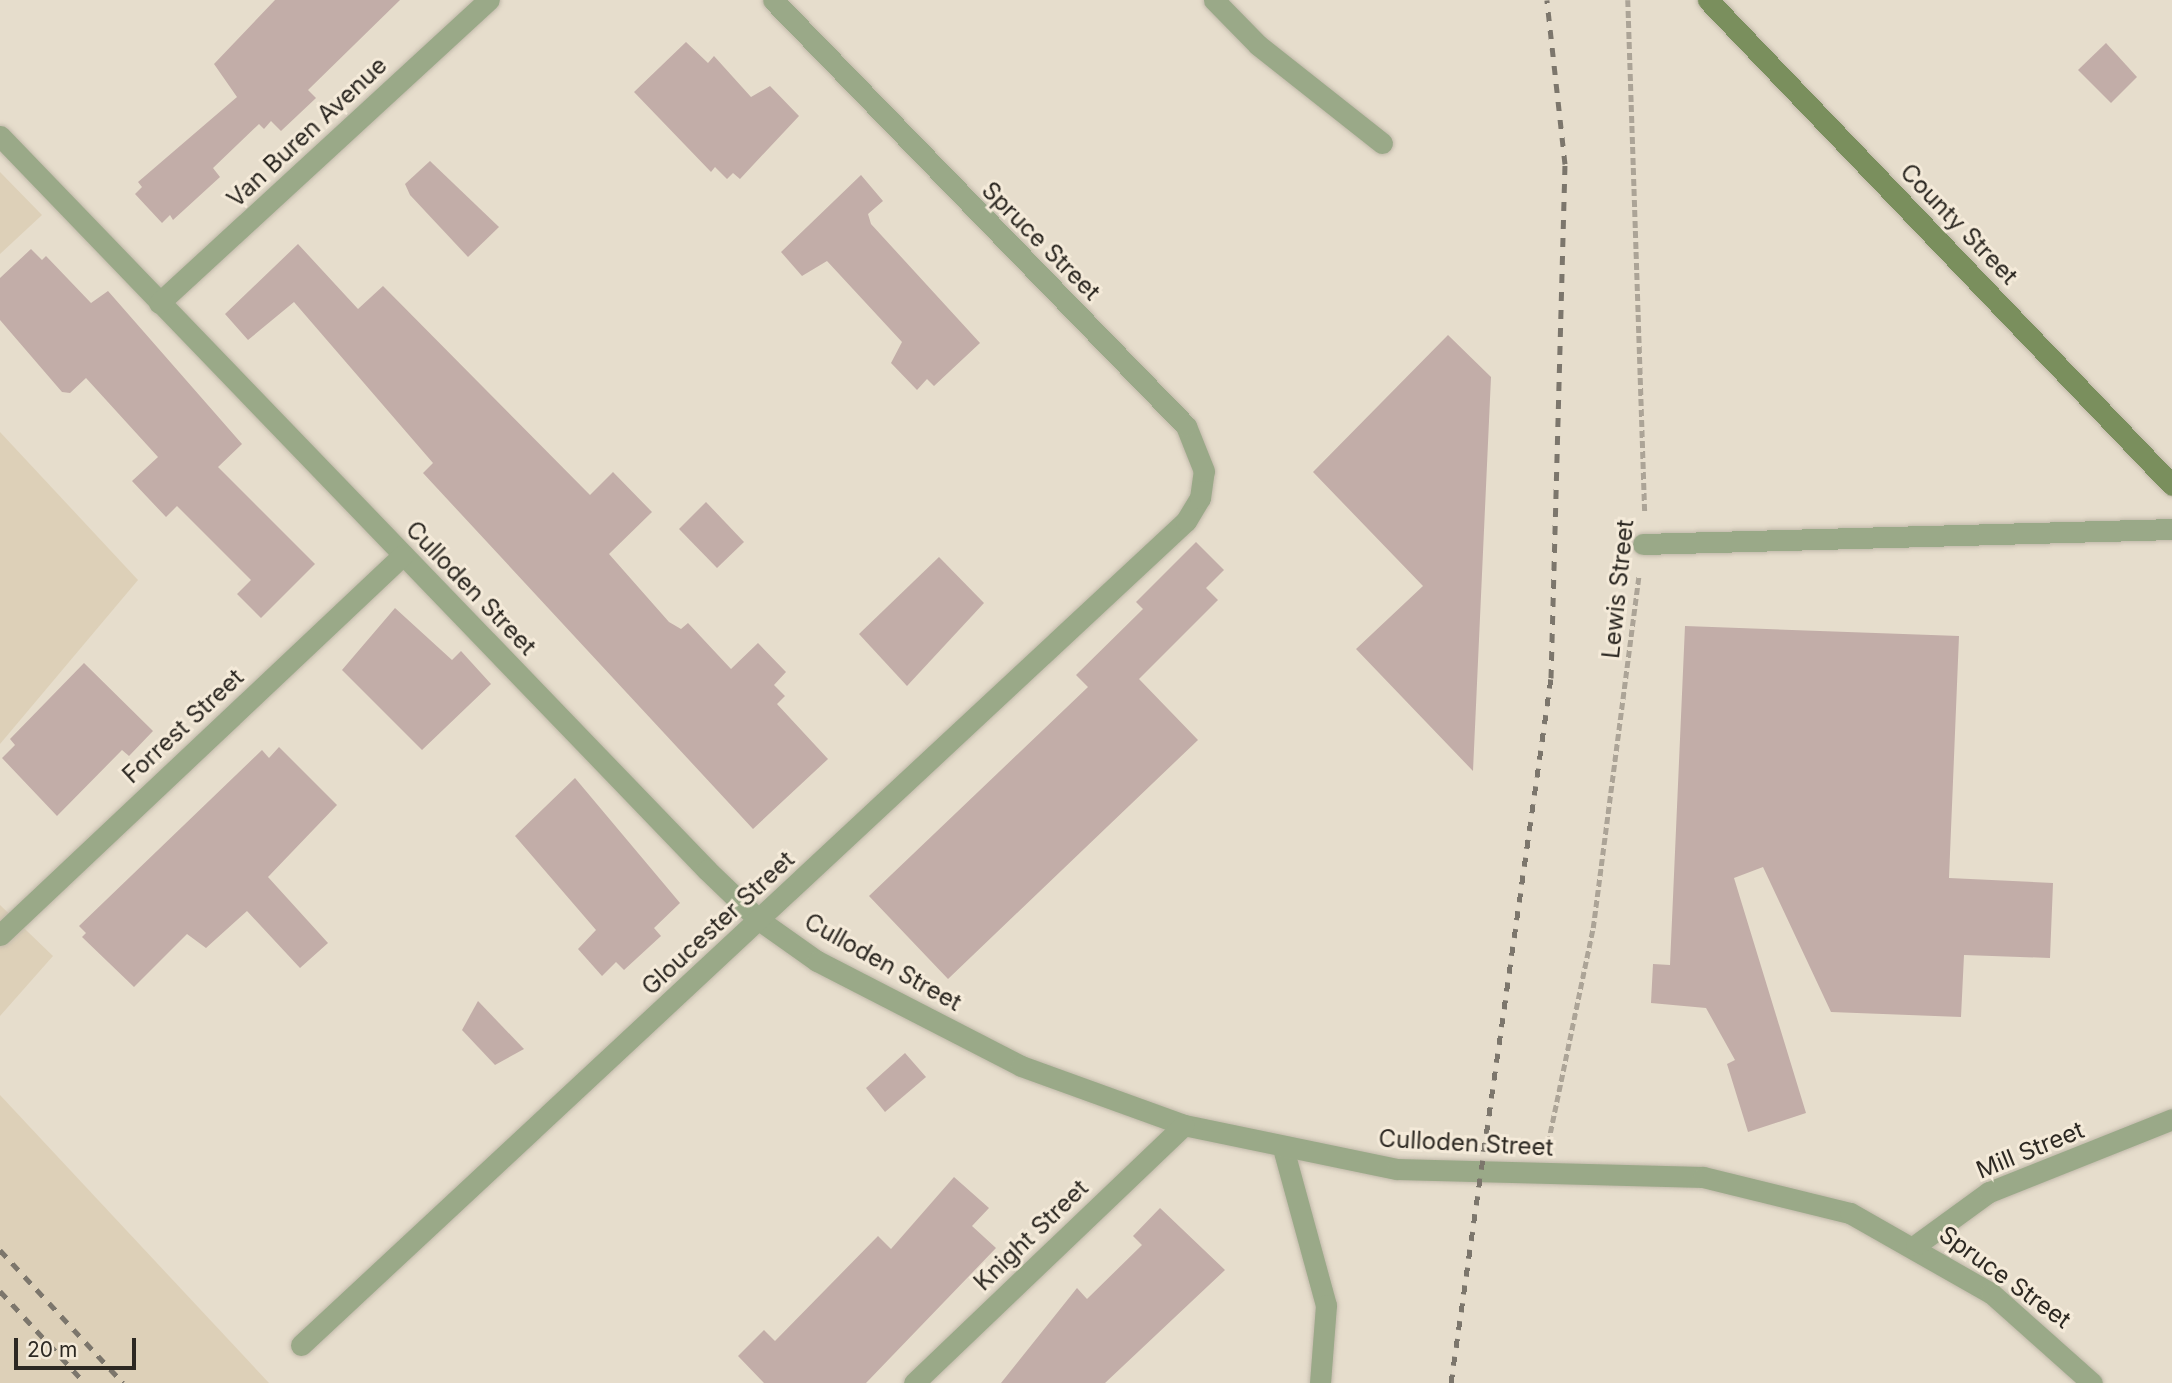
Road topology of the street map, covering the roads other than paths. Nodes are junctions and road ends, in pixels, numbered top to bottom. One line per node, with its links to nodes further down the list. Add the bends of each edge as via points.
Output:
1 (489, 0): 7 (street, Van Buren Avenue)
2 (773, 0): 10 (street, Spruce Street, via 1186,426 1204,471 1200,498)
3 (1214, 0): 6 (street, via 1258,45)
4 (1708, 0): 8 (street, County Street)
5 (0, 136): 7 (street, Culloden Street)
6 (1382, 143)
7 (159, 303): 12 (street, Culloden Street)
8 (2172, 485)
9 (2172, 529): 11 (street)
10 (1169, 537): 13 (street, Gloucester Street)
11 (1643, 544)
12 (402, 555): 13 (street, Culloden Street); 14 (street, Forrest Street)
13 (759, 920): 16 (street, Culloden Street, via 817,961 1021,1066); 19 (street, Gloucester Street)
14 (0, 935)
15 (2172, 1119): 18 (street, Mill Street, via 1989,1192)
16 (1184, 1125): 17 (street, Culloden Street); 20 (street, Knight Street)
17 (1283, 1148): 18 (street, Culloden Street, via 1397,1169 1658,1174 1778,1190 1850,1213); 21 (street, via 1326,1305)
18 (1916, 1245): 22 (street, Spruce Street, via 1991,1293)
19 (301, 1345)
20 (914, 1383)
21 (1320, 1383)
22 (2092, 1383)

